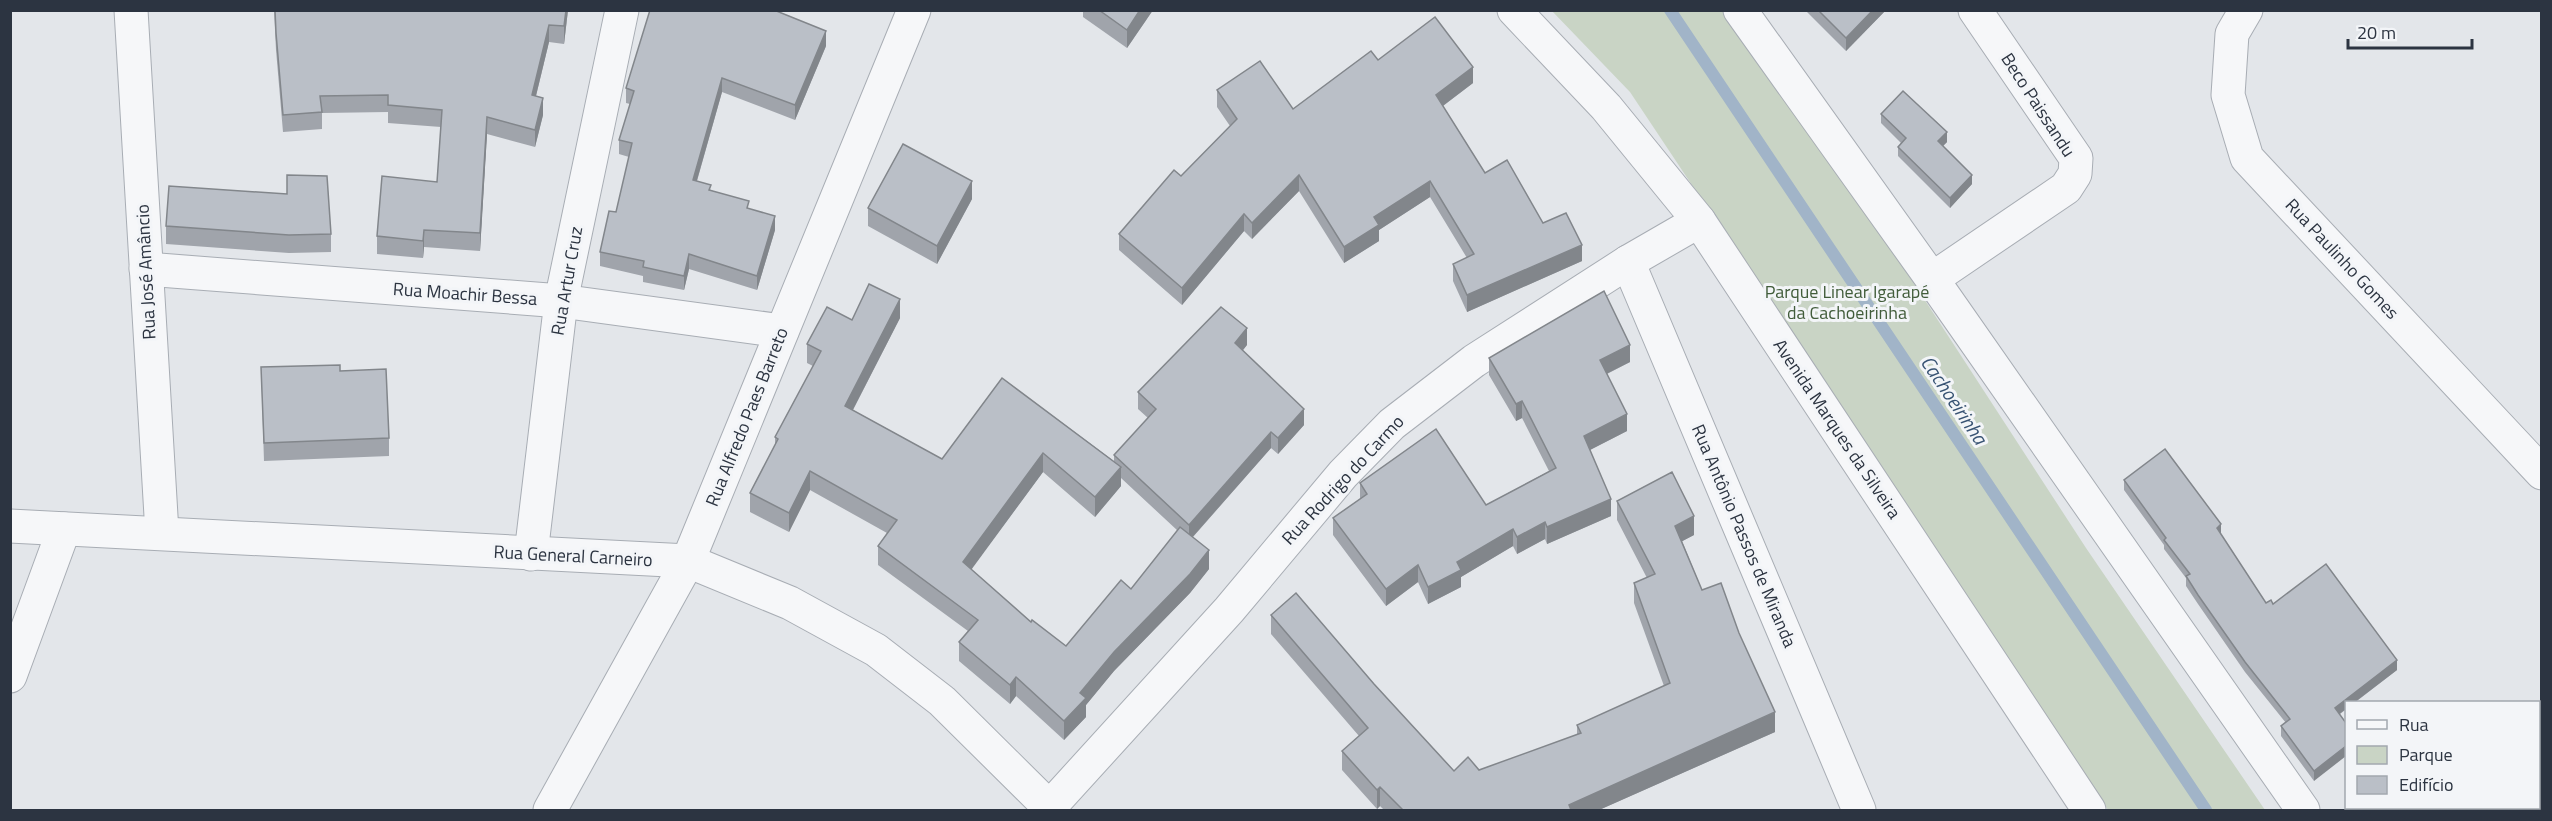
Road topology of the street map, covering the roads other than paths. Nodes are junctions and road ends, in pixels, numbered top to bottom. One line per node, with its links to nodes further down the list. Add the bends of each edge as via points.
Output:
1 (131, 10): 10 (street, Rua José Amâncio)
2 (622, 10): 12 (street, Rua Artur Cruz)
3 (914, 10): 13 (street, Rua Alfredo Paes Barreto)
4 (1514, 10): 8 (street, Avenida Marques da Silveira, via 1606,107)
5 (1740, 10): 11 (street)
6 (2246, 10): 14 (street, Rua Paulinho Gomes, via 2232,34 2228,95 2247,158)
7 (1983, 13): 11 (street, Beco Paissandu, via 2076,158 2075,174 2066,188)
8 (1699, 221): 9 (street, Rua Rodrigo do Carmo); 24 (street, Avenida Marques da Silveira)
9 (1628, 262): 22 (street, Rua Rodrigo do Carmo, via 1474,361 1392,424 1343,474 1229,610); 23 (street, Rua Antônio Passos de Miranda)
10 (146, 269): 12 (street, Rua Moachir Bessa); 17 (street, Rua José Amâncio)
11 (1932, 279): 25 (street)
12 (561, 301): 13 (street, Rua Moachir Bessa); 18 (street, Rua Artur Cruz)
13 (782, 331): 19 (street, Rua Alfredo Paes Barreto)
14 (2541, 473)
15 (10, 526): 16 (street, Rua General Carneiro)
16 (64, 529): 17 (street, Rua General Carneiro); 20 (street)
17 (162, 533): 18 (street, Rua General Carneiro)
18 (531, 554): 19 (street, Rua General Carneiro)
19 (688, 561): 21 (street, Rua Alfredo Paes Barreto); 22 (street, Rua General Carneiro, via 790,603 876,650 942,701)
20 (10, 676)
21 (550, 810)
22 (1050, 810)
23 (1859, 810)
24 (2090, 810)
25 (2303, 810)

